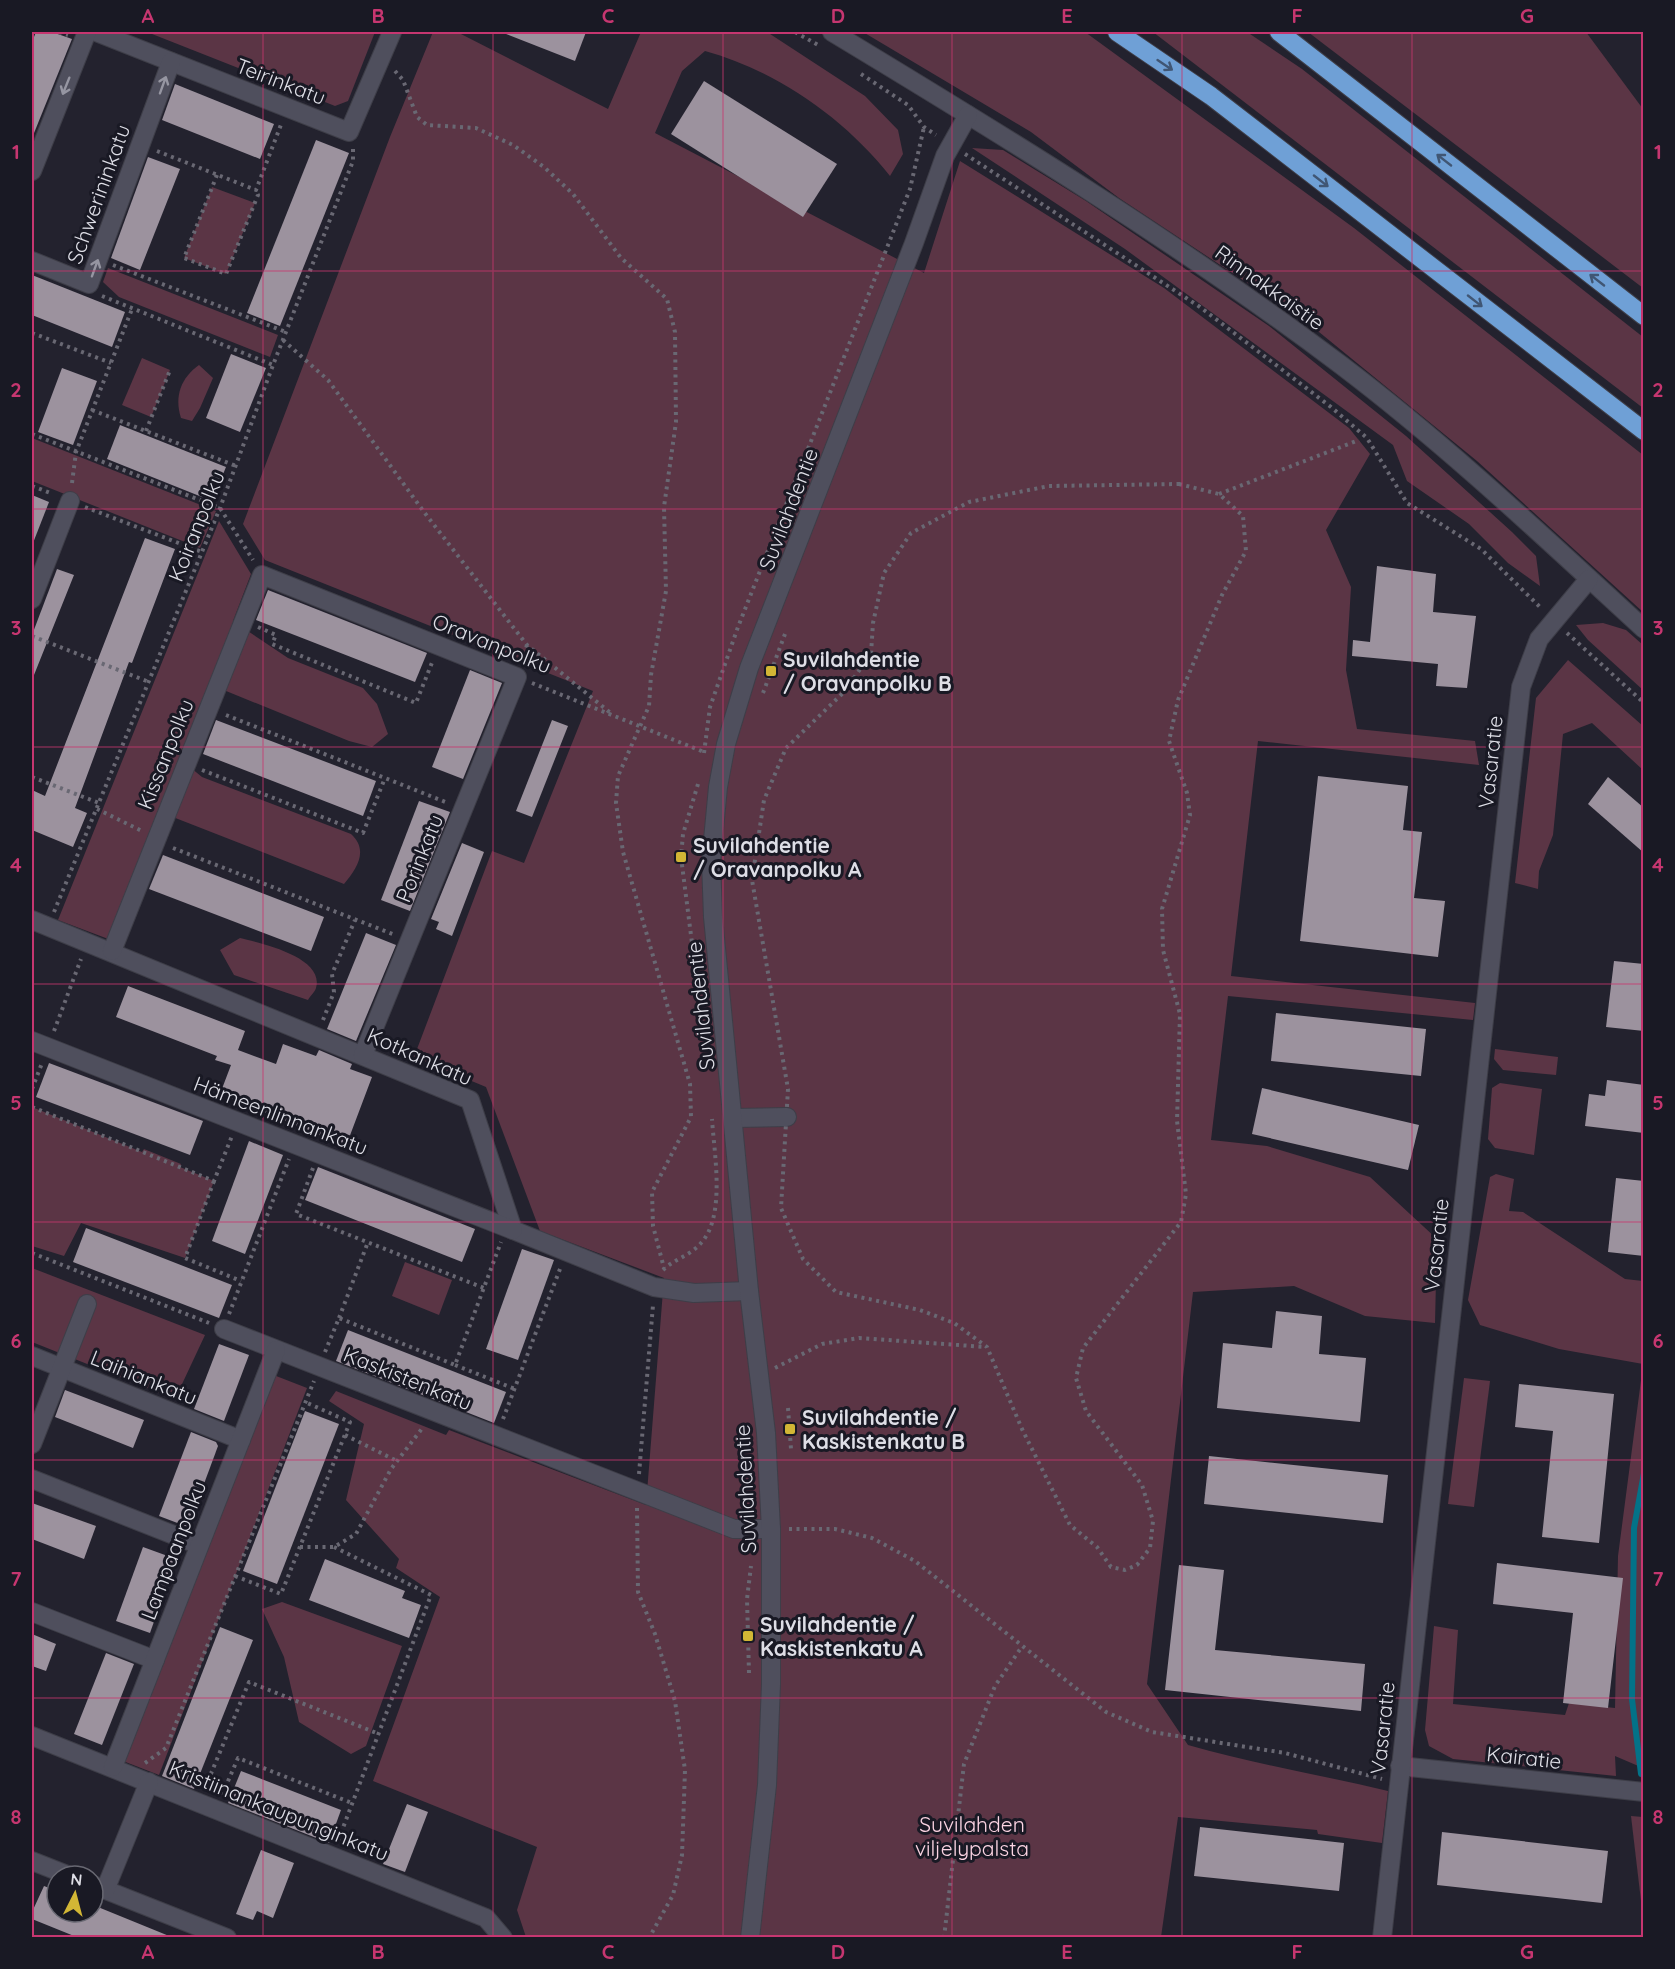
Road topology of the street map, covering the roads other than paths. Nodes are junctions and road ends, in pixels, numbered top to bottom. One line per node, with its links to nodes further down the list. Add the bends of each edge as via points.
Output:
1 (87, 32): 9 (street, one-way to 9)
2 (96, 32): 7 (street, Teirinkatu)
3 (392, 32): 7 (street, Teirinkatu, via 349,132)
4 (832, 32): 8 (street, Rinnakkaistie)
5 (1117, 32): 12 (highway, one-way to 12, via 1211,96)
6 (1279, 32): 11 (highway, one-way to 6)
7 (171, 62): 10 (street, Schwerininkatu, one-way to 7, via 89,284)
8 (968, 115): 15 (street, Rinnakkaistie, via 1082,185 1342,366 1439,444); 24 (street, Suvilahdentie, via 951,145 749,668 726,744 711,861 714,929)
9 (32, 171)
10 (32, 261)
11 (1644, 316)
12 (1644, 431)
13 (70, 501): 16 (street)
14 (262, 575): 18 (street, Oravanpolku); 20 (street, Kissanpolku)
15 (1589, 579): 17 (street, Rinnakkaistie); 41 (street, Vasaratie, via 1539,639 1521,687)
16 (32, 599)
17 (1644, 629)
18 (517, 677): 22 (street, Porinkatu)
19 (40, 923): 20 (street, Kotkankatu)
20 (112, 951): 22 (street, Kotkankatu)
21 (40, 1044): 25 (street, Hämeenlinnankatu)
22 (363, 1055): 25 (street, Kotkankatu, via 470,1100)
23 (787, 1117): 24 (street)
24 (734, 1118): 26 (street, Suvilahdentie)
25 (510, 1229): 26 (street, via 654,1287 694,1293)
26 (749, 1291): 35 (street, Suvilahdentie, via 766,1433)
27 (87, 1304): 31 (street)
28 (224, 1329): 29 (street, Kaskistenkatu)
29 (276, 1350): 32 (street, Lampaanpolku); 35 (street, Kaskistenkatu, via 734,1529)
30 (32, 1356): 31 (street, Laihiankatu)
31 (62, 1368): 32 (street, Laihiankatu); 33 (street)
32 (241, 1440): 36 (street, Lampaanpolku)
33 (32, 1444)
34 (32, 1479): 36 (street)
35 (771, 1530): 48 (street, Suvilahdentie, via 767,1785)
36 (200, 1545): 38 (street, Lampaanpolku)
37 (32, 1612): 38 (street)
38 (154, 1660): 40 (street, Lampaanpolku)
39 (32, 1736): 40 (street, Kristiinankaupunginkatu)
40 (121, 1771): 42 (street, Kristiinankaupunginkatu)
41 (1399, 1774): 43 (street, Kairatie); 49 (street, Vasaratie)
42 (149, 1782): 44 (street); 47 (street, Kristiinankaupunginkatu, via 486,1918)
43 (1644, 1792)
44 (105, 1874)
45 (105, 1889): 46 (street)
46 (227, 1938)
47 (503, 1938)
48 (750, 1938)
49 (1382, 1938)

